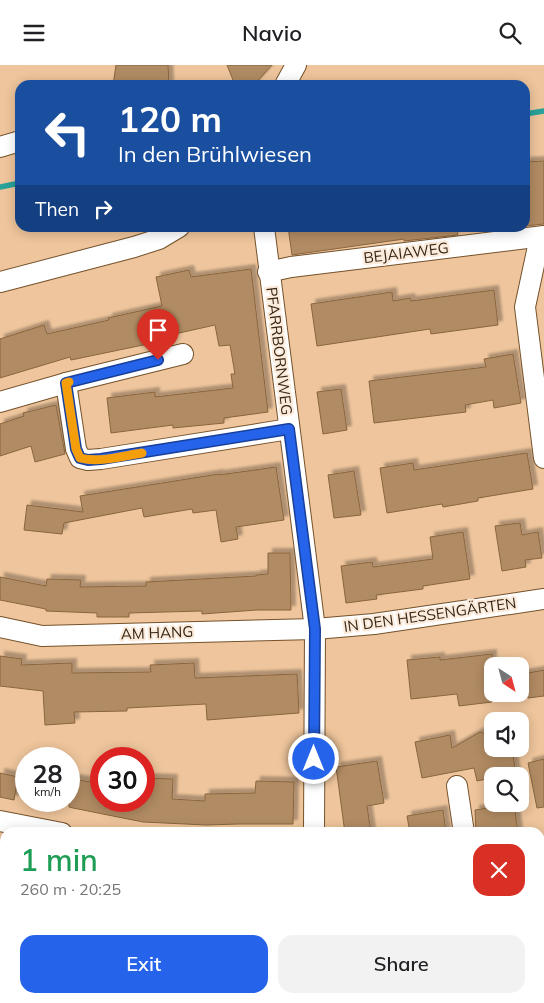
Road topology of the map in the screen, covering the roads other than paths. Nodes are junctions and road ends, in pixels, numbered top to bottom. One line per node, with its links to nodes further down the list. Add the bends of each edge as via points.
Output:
1 (296, 65): 2 (street)
2 (288, 80)
3 (15, 142): 4 (street)
4 (0, 147)
5 (171, 232): 9 (street, via 134,247)
6 (264, 232): 8 (street, PFARRBORNWEG)
7 (542, 237): 8 (street, BEJAIAWEG); 14 (street, via 525,307)
8 (268, 271): 13 (street, PFARRBORNWEG)
9 (0, 282)
10 (183, 354): 11 (street)
11 (66, 383): 12 (street); 13 (street, via 76,449 80,458 88,460)
12 (0, 402)
13 (289, 429): 17 (street, PFARRBORNWEG)
14 (544, 458)
15 (544, 599): 17 (street, IN DEN HESSENGÄRTEN, via 374,624)
16 (0, 627): 17 (street, AM HANG, via 42,636)
17 (315, 629): 21 (street, PFARRBORNWEG)
18 (457, 787): 22 (street)
19 (0, 821): 20 (street)
20 (31, 827)
21 (314, 827)
22 (463, 827)

